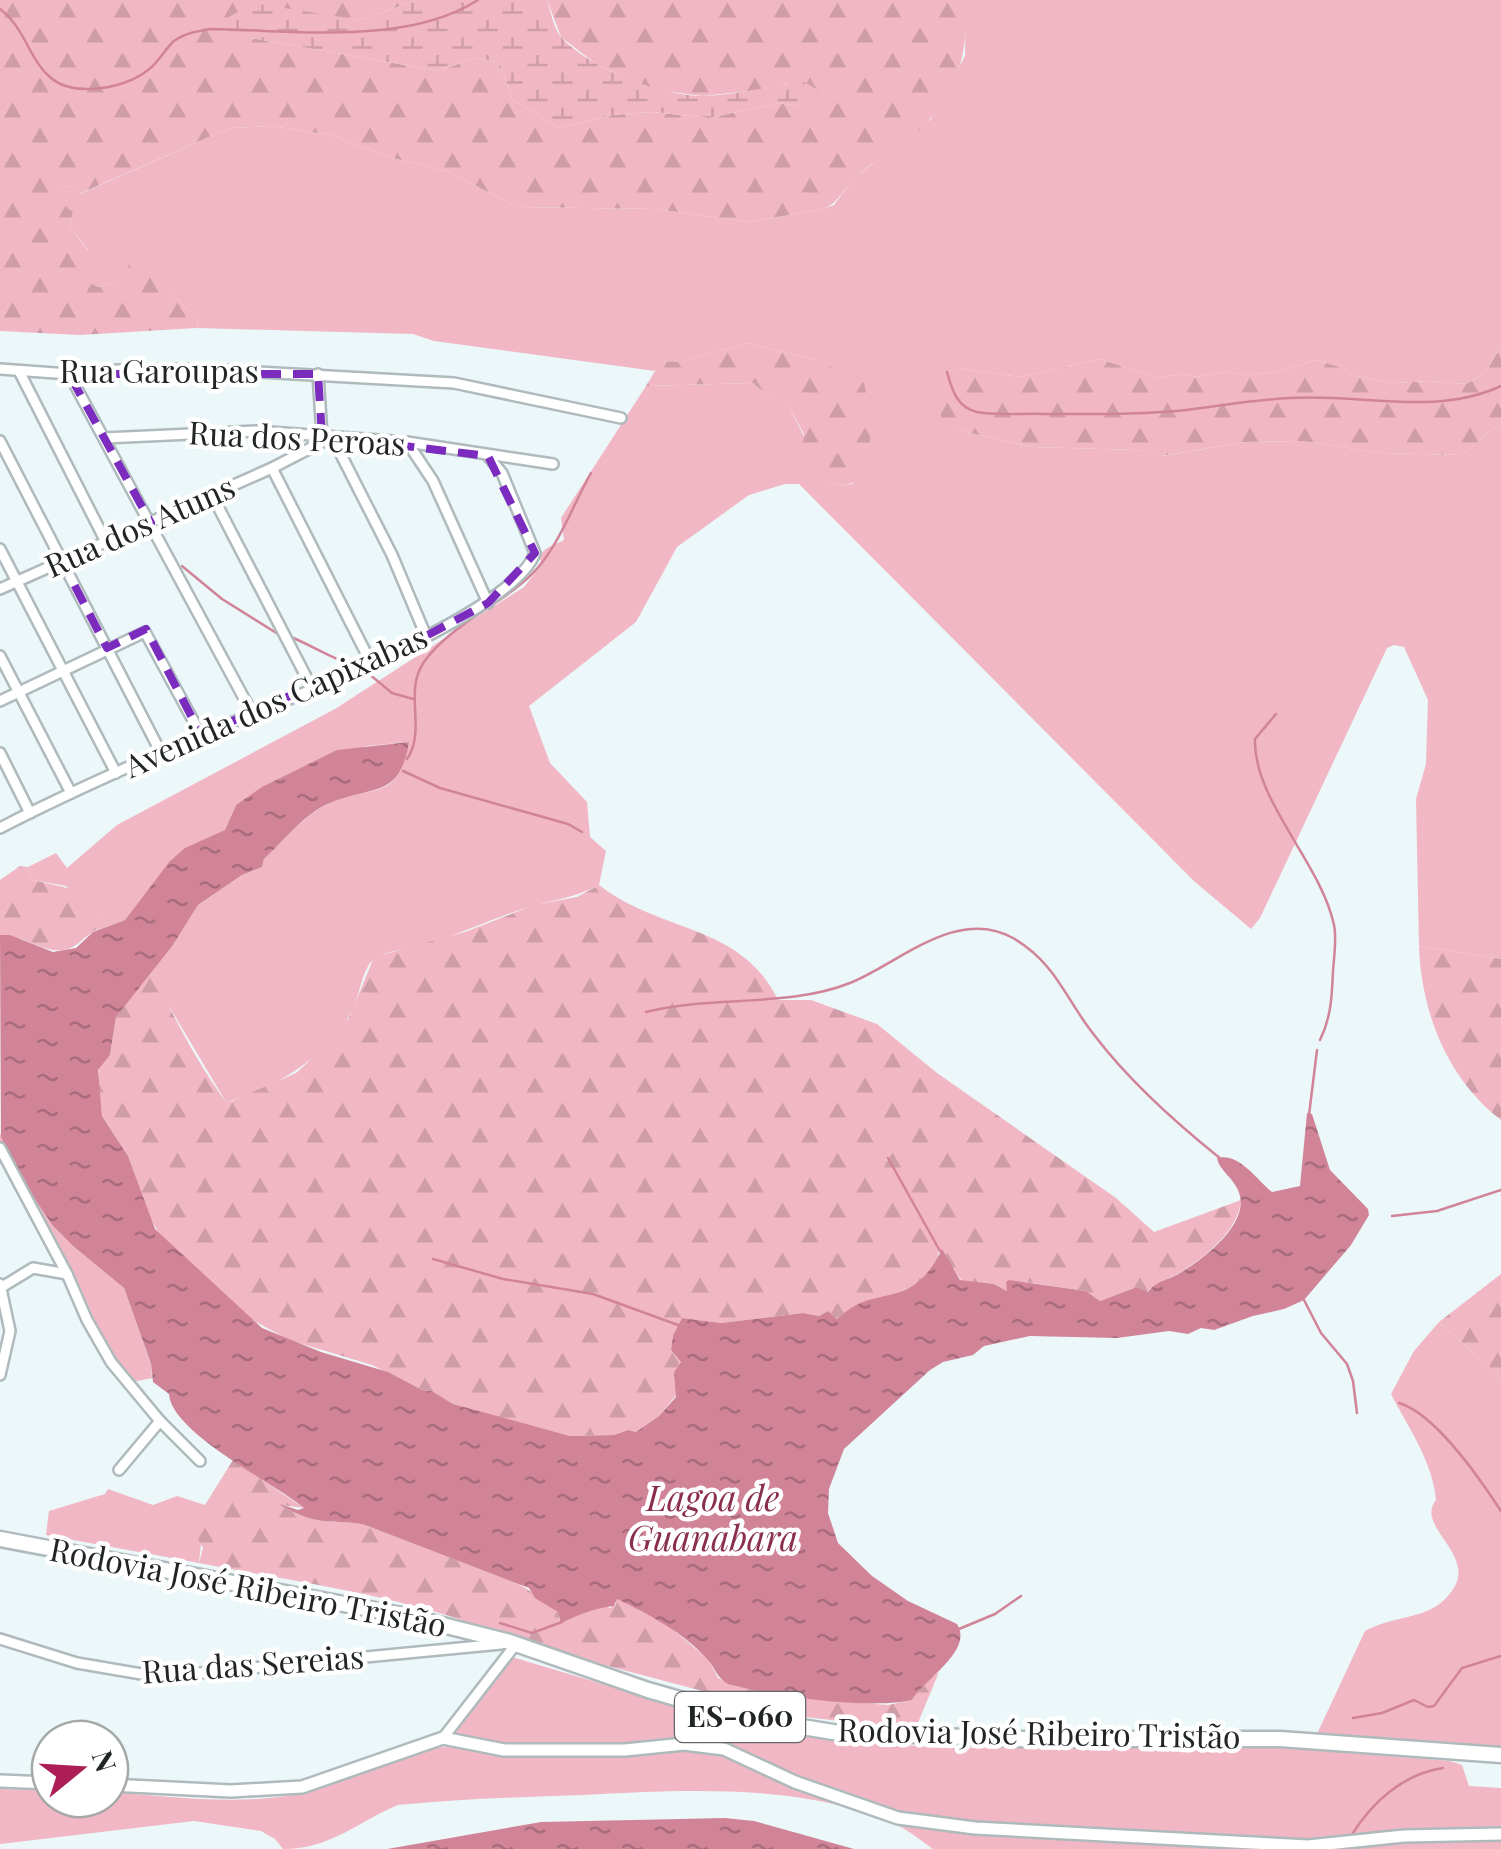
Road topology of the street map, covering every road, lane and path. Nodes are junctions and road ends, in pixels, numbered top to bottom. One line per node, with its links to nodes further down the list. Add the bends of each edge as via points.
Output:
1 (0, 369): 2 (street, Rua Garoupas)
2 (19, 371): 3 (street, Rua Garoupas); 15 (street)
3 (69, 374): 4 (street, Rua Garoupas); 7 (street)
4 (318, 374): 5 (street, Rua Garoupas, via 454,383); 6 (street)
5 (621, 418)
6 (327, 437): 7 (street, Rua dos Peroas, via 200,431); 9 (street, Rua dos Peroas); 12 (street, Rua dos Atuns); 21 (street, via 392,555)
7 (104, 438): 14 (street)
8 (0, 441): 17 (street)
9 (407, 442): 10 (street, Rua dos Peroas); 20 (street, via 433,481)
10 (488, 456): 11 (street, Rua dos Peroas); 20 (street, Avenida dos Capixabas, via 502,473 535,553)
11 (553, 464)
12 (272, 468): 13 (street, Rua dos Atuns); 24 (street)
13 (212, 495): 14 (street, Rua dos Atuns); 26 (street)
14 (151, 522): 15 (street, Rua dos Atuns); 29 (street)
15 (106, 542): 17 (street, Rua dos Atuns)
16 (0, 550): 18 (street)
17 (63, 563): 18 (street, Rua dos Atuns); 22 (street)
18 (17, 582): 19 (street, Rua dos Atuns); 25 (street)
19 (0, 589)
20 (488, 602): 21 (street, Avenida dos Capixabas)
21 (426, 636): 24 (street, Avenida dos Capixabas)
22 (107, 648): 25 (street); 30 (street, via 148,634); 32 (street)
23 (0, 656): 27 (street)
24 (370, 663): 26 (street, Avenida dos Capixabas)
25 (63, 670): 27 (street); 33 (street)
26 (312, 690): 29 (street, Avenida dos Capixabas)
27 (18, 692): 28 (street); 34 (street)
28 (0, 701)
29 (253, 715): 30 (street, Avenida dos Capixabas)
30 (201, 736): 32 (street, Avenida dos Capixabas)
31 (0, 753): 35 (street)
32 (161, 753): 33 (street, Avenida dos Capixabas)
33 (116, 773): 34 (street, Avenida dos Capixabas)
34 (71, 793): 35 (street, Avenida dos Capixabas)
35 (30, 813): 36 (street, Avenida dos Capixabas)
36 (0, 828)
37 (0, 1148): 38 (street)
38 (68, 1274): 39 (street, via 32,1268); 42 (street, via 112,1362)
39 (1, 1285): 40 (street)
40 (5, 1330): 41 (street)
41 (0, 1375)
42 (160, 1421): 43 (street); 44 (street)
43 (200, 1461)
44 (119, 1470)
45 (0, 1539): 47 (main road, Rodovia José Ribeiro Tristão / ES-060, via 407,1616)
46 (0, 1639): 47 (street, Rua das Sereias, via 77,1663 159,1676)
47 (513, 1643): 48 (street); 49 (main road, Rodovia José Ribeiro Tristão / ES-060, via 742,1717 833,1732 1021,1740 1280,1739)
48 (443, 1738): 52 (street, via 302,1787); 53 (street, via 504,1750 684,1744 724,1749 898,1818 975,1828 1308,1846)
49 (1501, 1755)
50 (0, 1781): 51 (street)
51 (30, 1782)
52 (130, 1786)
53 (1501, 1834)

